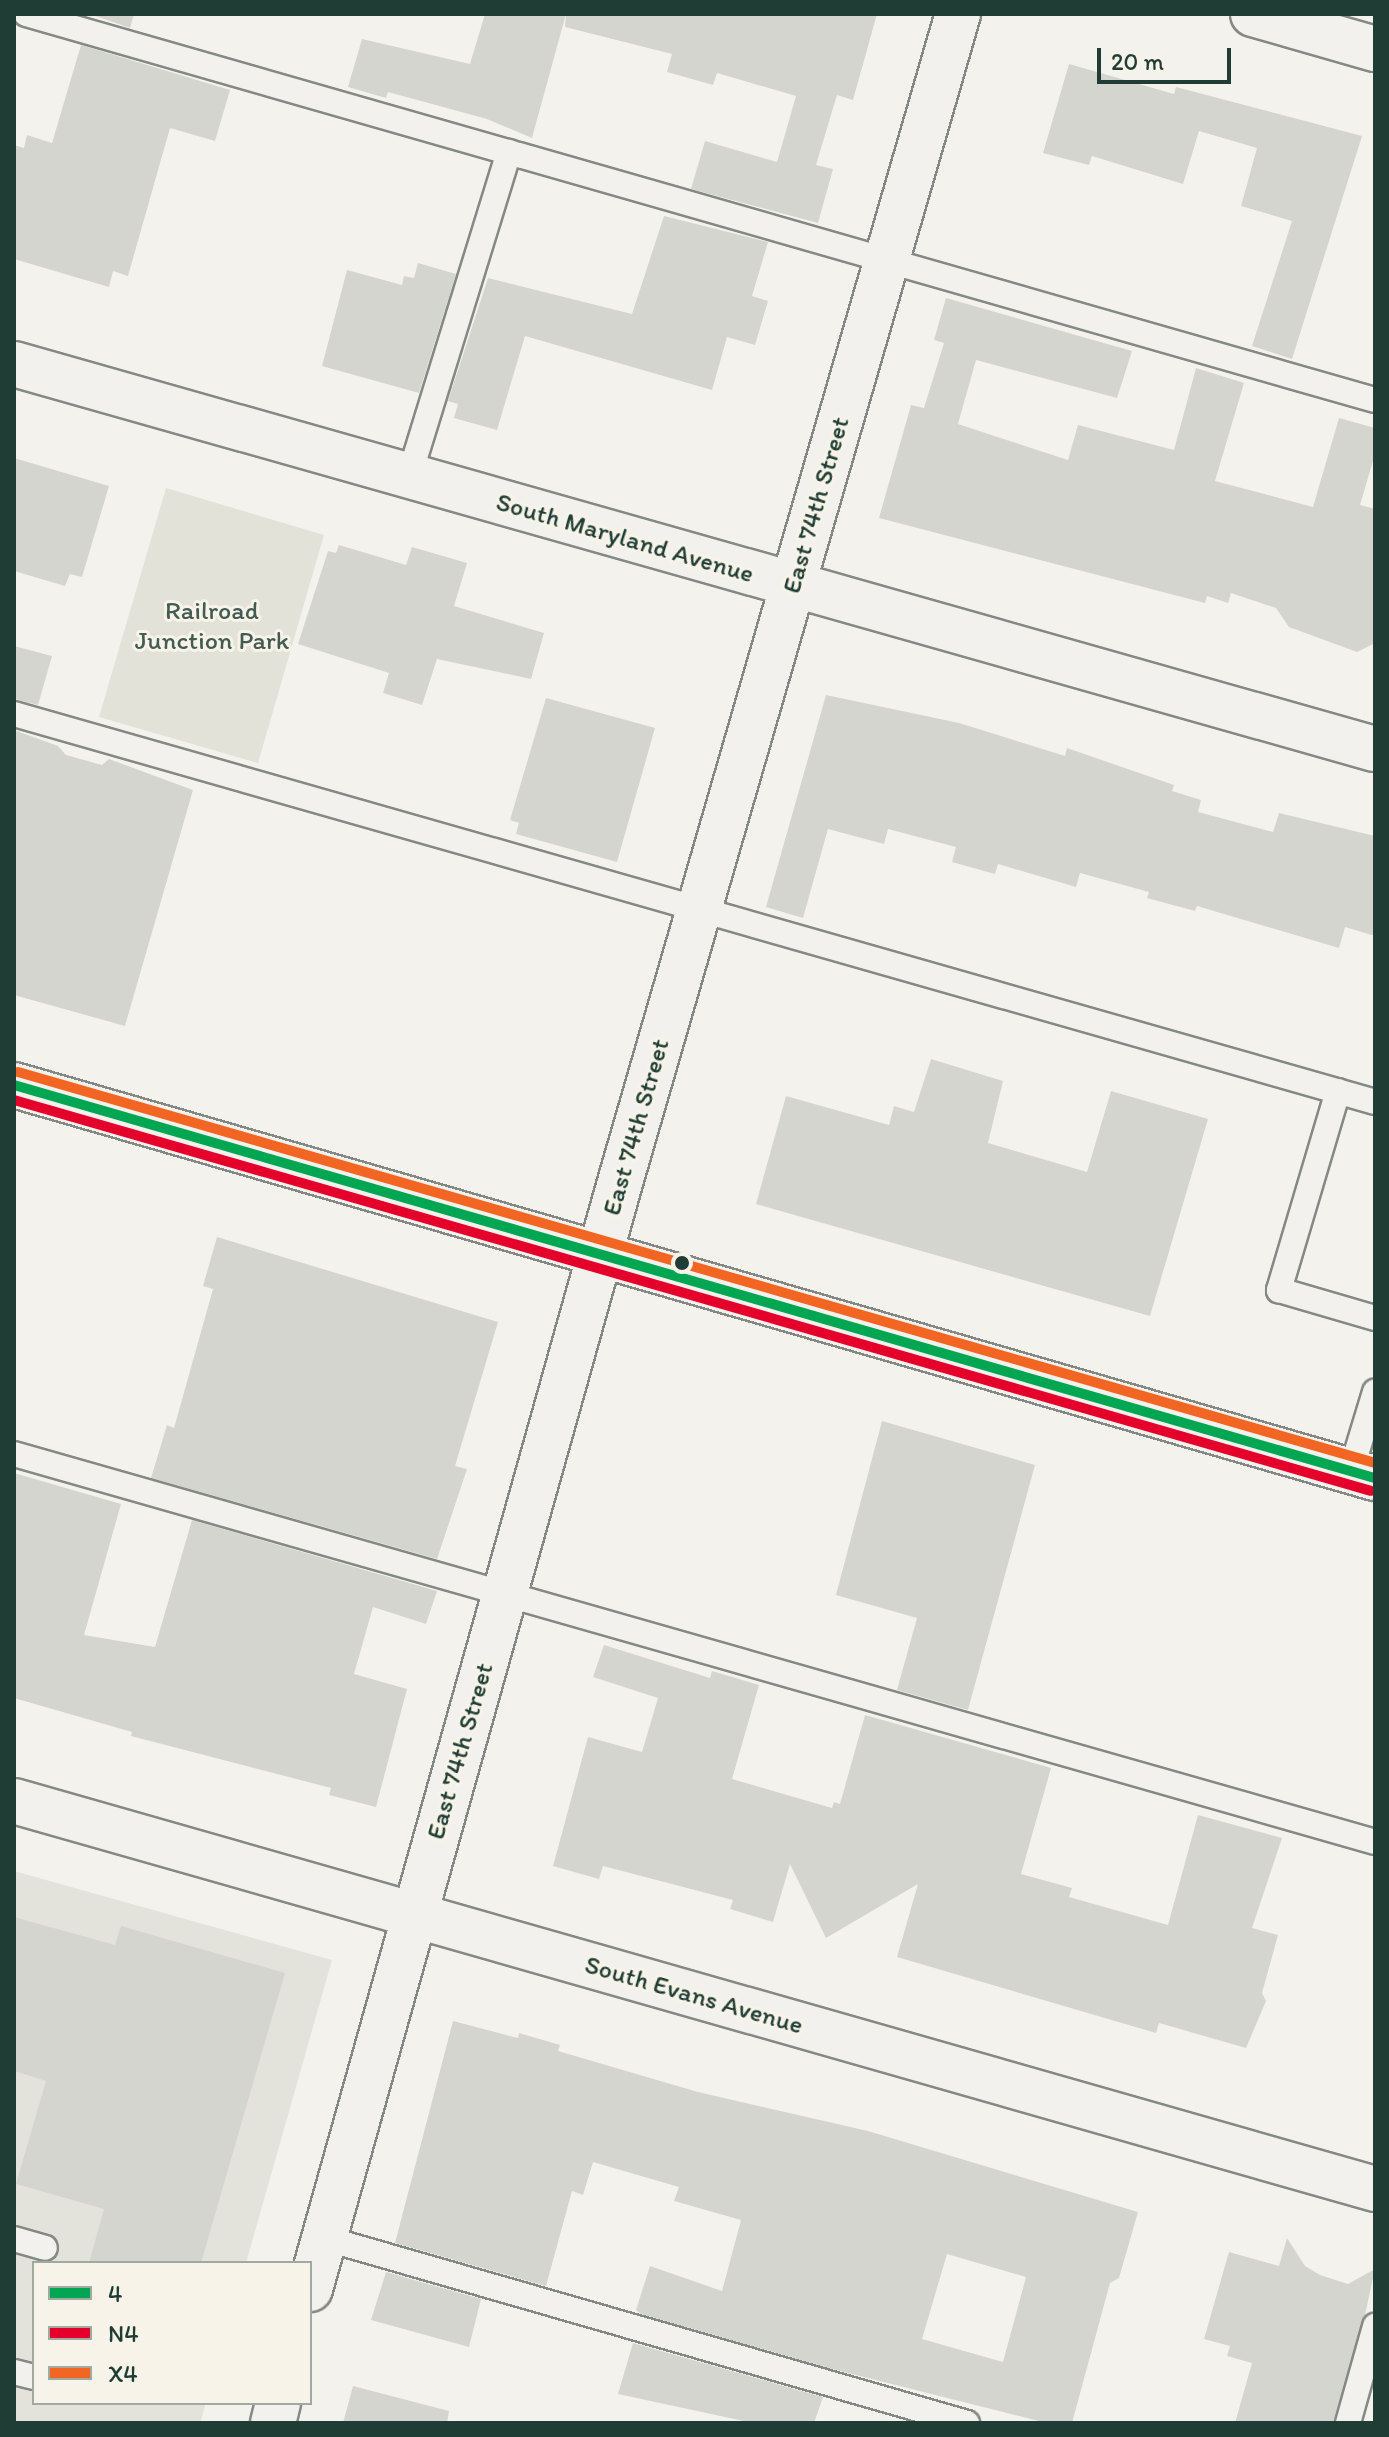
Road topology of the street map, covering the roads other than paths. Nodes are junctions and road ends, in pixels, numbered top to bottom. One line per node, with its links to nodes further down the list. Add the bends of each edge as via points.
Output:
1 (26, 14): 5 (lane)
2 (958, 14): 6 (street, East 74th Street)
3 (1253, 14): 4 (street)
4 (1375, 49)
5 (509, 152): 6 (lane); 9 (lane)
6 (887, 261): 8 (lane); 10 (street, East 74th Street)
7 (14, 364): 9 (street, South Maryland Avenue)
8 (1375, 400)
9 (409, 477): 10 (street, South Maryland Avenue)
10 (793, 586): 12 (street, South Maryland Avenue); 13 (street, East 74th Street)
11 (14, 714): 13 (lane)
12 (1375, 749)
13 (700, 909): 15 (lane); 17 (street, East 74th Street)
14 (14, 1085): 17 (street)
15 (1338, 1091): 16 (lane); 18 (lane, via 1279,1290)
16 (1375, 1102)
17 (600, 1252): 21 (street); 22 (street, East 74th Street)
18 (1375, 1318)
19 (1375, 1392): 21 (lane)
20 (14, 1454): 22 (lane)
21 (1363, 1474)
22 (504, 1594): 24 (lane); 25 (street, East 74th Street)
23 (14, 1801): 25 (street, South Evans Avenue)
24 (1375, 1842)
25 (414, 1915): 26 (street, South Evans Avenue); 27 (street, East 74th Street)
26 (1375, 2189)
27 (324, 2238): 30 (street, East 74th Street); 32 (lane)
28 (14, 2239): 29 (lane)
29 (45, 2248)
30 (312, 2282)
31 (1375, 2326): 33 (lane)
32 (967, 2423)
33 (1348, 2423)

